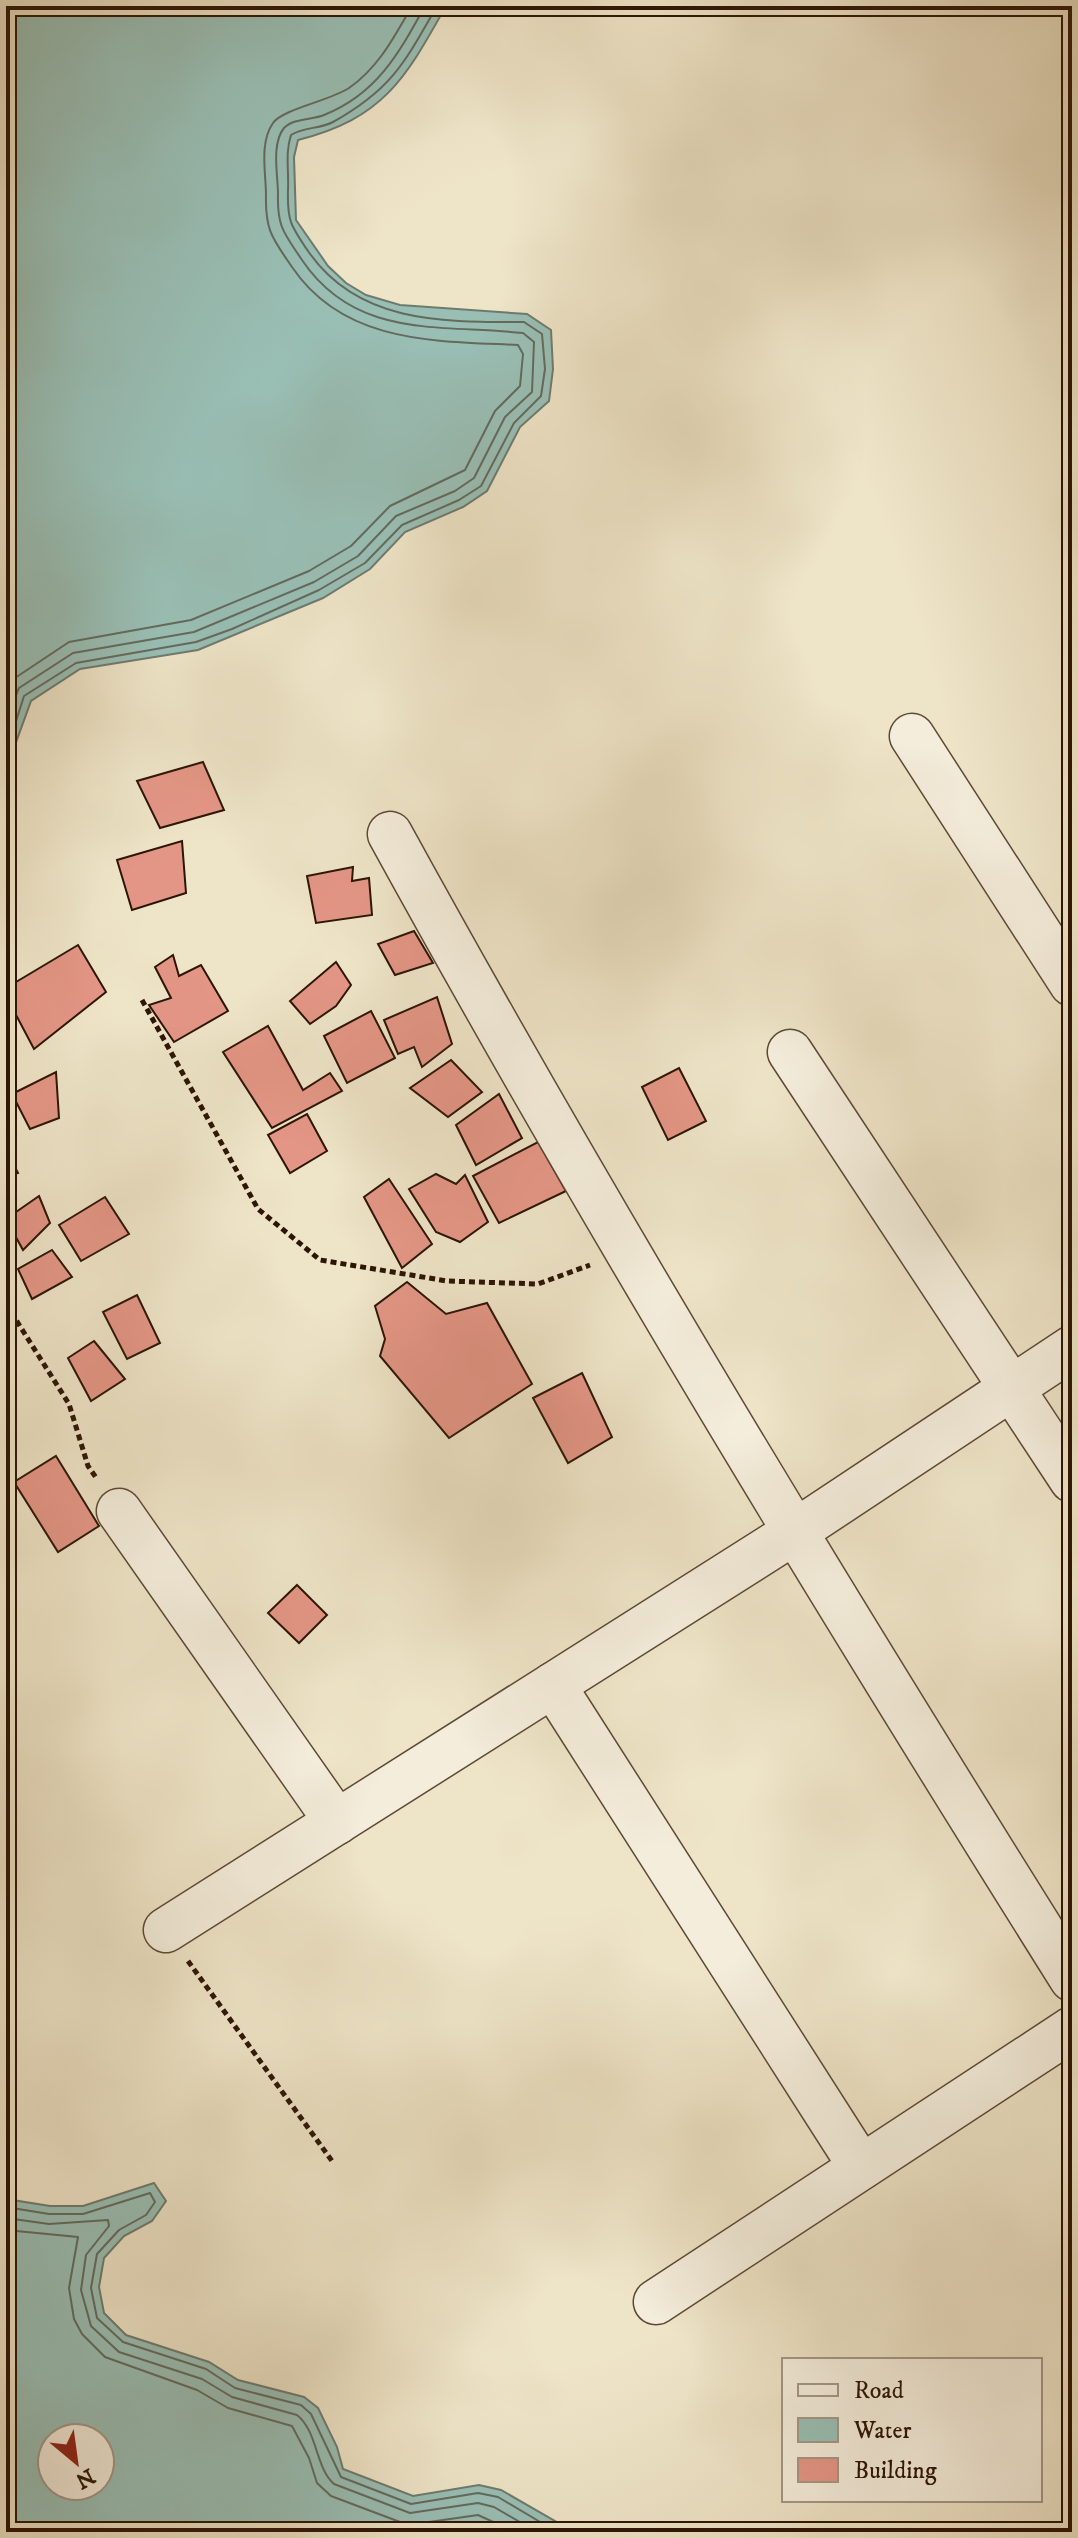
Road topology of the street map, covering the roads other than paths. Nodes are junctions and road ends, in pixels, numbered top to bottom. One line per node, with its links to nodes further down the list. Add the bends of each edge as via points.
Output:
1 (912, 736): 3 (street)
2 (390, 834): 9 (street, via 491,1019)
3 (1072, 984)
4 (790, 1052): 6 (street)
5 (1072, 1348): 6 (street)
6 (1011, 1388): 7 (street); 9 (street)
7 (1072, 1480)
8 (119, 1511): 11 (street)
9 (793, 1533): 10 (street); 13 (street)
10 (553, 1685): 11 (street); 15 (street)
11 (337, 1822): 12 (street)
12 (166, 1930)
13 (1072, 1979)
14 (1072, 2029): 15 (street)
15 (861, 2167): 16 (street)
16 (656, 2302)

